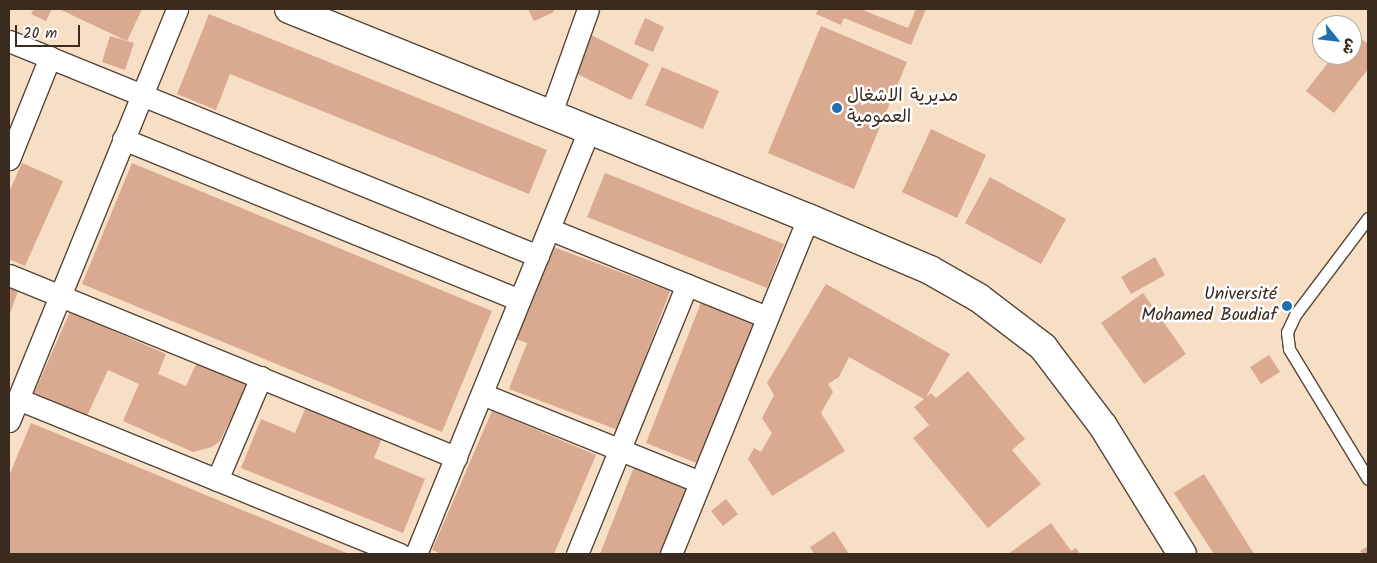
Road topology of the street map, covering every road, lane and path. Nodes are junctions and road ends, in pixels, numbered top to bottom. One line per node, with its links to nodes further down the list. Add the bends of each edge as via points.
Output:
1 (176, 9): 6 (street)
2 (289, 9): 7 (main road)
3 (588, 9): 7 (street)
4 (9, 40): 5 (street)
5 (50, 57): 6 (street); 10 (street)
6 (142, 95): 9 (street); 14 (street)
7 (551, 113): 8 (main road)
8 (589, 130): 11 (main road); 13 (street)
9 (124, 139): 17 (street); 18 (street)
10 (9, 158)
11 (808, 218): 19 (street); 33 (main road, via 930,270 979,298 1043,347 1103,426)
12 (1368, 218): 26 (lane, via 1295,315 1287,332 1288,350)
13 (549, 228): 14 (street); 16 (street)
14 (538, 256): 18 (street)
15 (9, 275): 17 (street)
16 (687, 285): 19 (street); 24 (street)
17 (60, 296): 20 (street); 22 (street)
18 (520, 300): 21 (street)
19 (767, 317): 28 (street)
20 (261, 377): 25 (street); 27 (street)
21 (482, 394): 24 (street); 25 (street)
22 (18, 399): 23 (street); 27 (street)
23 (9, 421)
24 (620, 450): 28 (street); 31 (street)
25 (456, 457): 30 (street)
26 (1368, 479)
27 (217, 480): 29 (street)
28 (700, 482): 32 (street)
29 (400, 554)
30 (416, 554)
31 (577, 554)
32 (671, 554)
33 (1182, 554)

